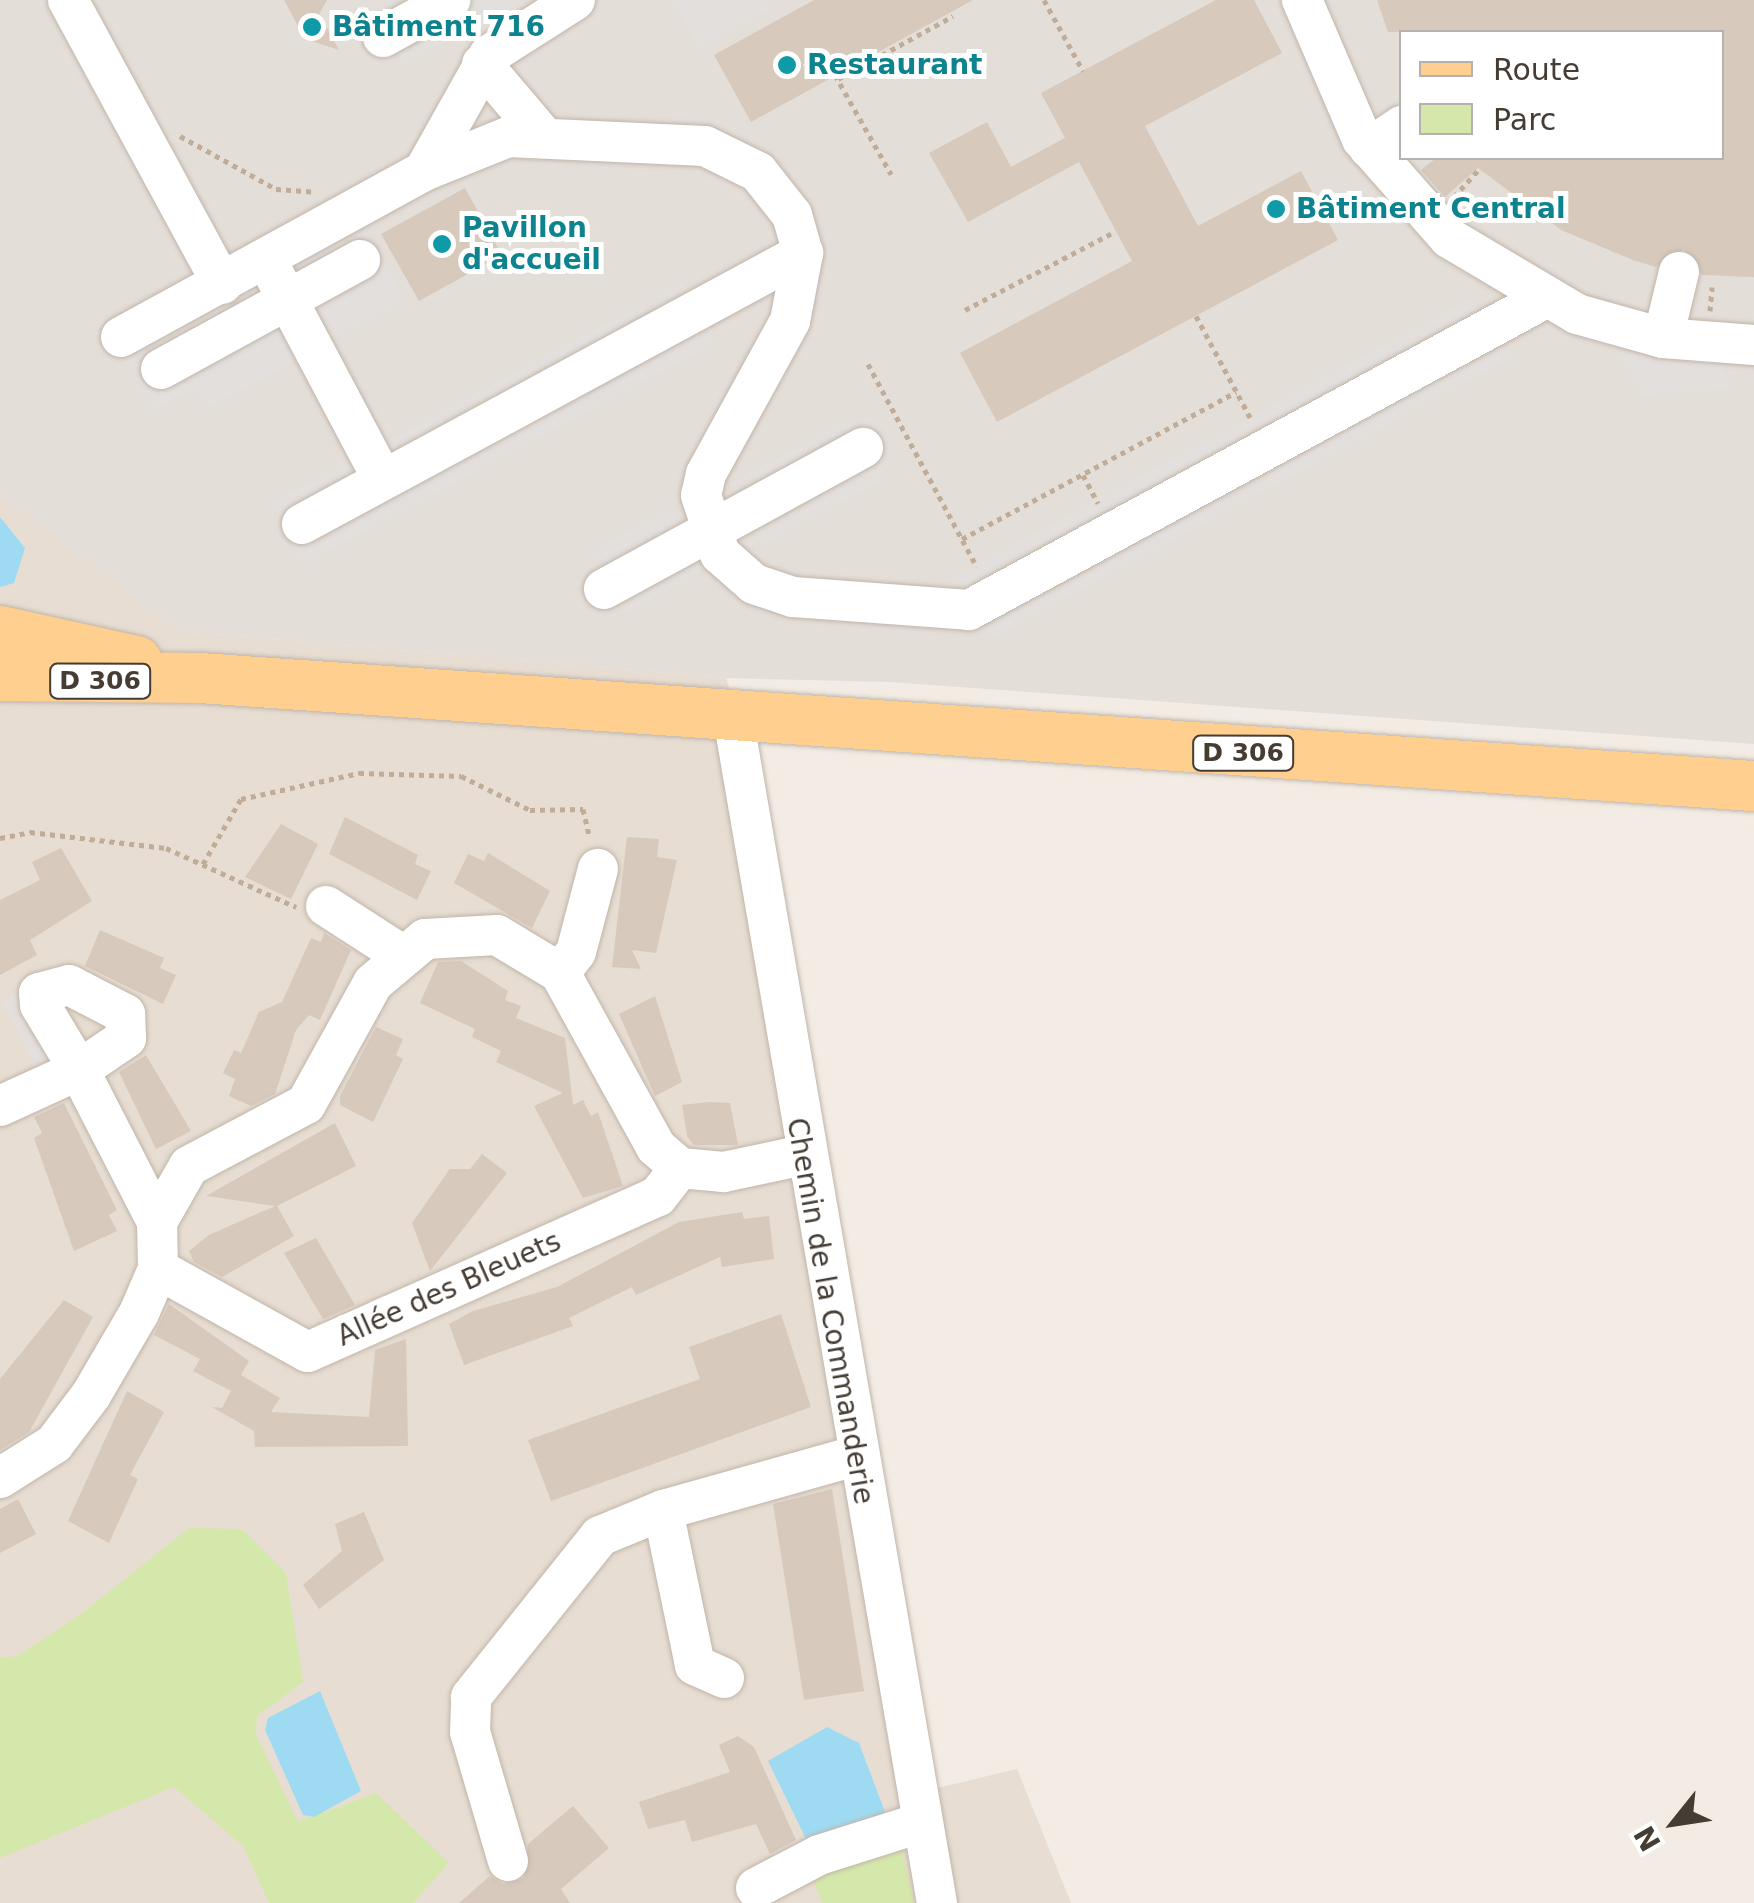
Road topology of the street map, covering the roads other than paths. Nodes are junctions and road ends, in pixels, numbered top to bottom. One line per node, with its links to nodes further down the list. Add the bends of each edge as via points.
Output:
1 (68, 0): 16 (street)
2 (450, 0): 5 (street)
3 (573, 0): 6 (street, via 516,31)
4 (1302, 0): 8 (street, via 1326,72)
5 (383, 37)
6 (482, 64): 7 (street); 11 (street)
7 (543, 136): 11 (street, via 508,136); 12 (street, via 705,146 758,172 792,214)
8 (1385, 137): 9 (street)
9 (1399, 159)
10 (1399, 160): 17 (street, via 1448,238)
11 (424, 171): 13 (street)
12 (803, 252): 24 (street); 26 (street, via 790,321 711,455 701,495)
13 (266, 259): 16 (street); 18 (street)
14 (360, 260): 18 (street)
15 (1679, 272): 20 (street)
16 (222, 284): 19 (street)
17 (1544, 299): 20 (street); 26 (street, via 970,610 793,597 738,574)
18 (288, 300): 22 (street); 24 (street)
19 (121, 336)
20 (1663, 338): 21 (street)
21 (1754, 345)
22 (161, 368)
23 (863, 448): 26 (street)
24 (383, 480): 25 (street)
25 (302, 524)
26 (710, 532): 27 (street)
27 (604, 589)
28 (0, 631): 30 (main road, D 306)
29 (0, 676): 30 (main road, D 306)
30 (200, 678): 31 (main road, D 306)
31 (733, 717): 32 (main road, D 306); 38 (street, Chemin de la Commanderie)
32 (1754, 786)
33 (598, 869): 36 (street, via 576,952)
34 (326, 906): 35 (street)
35 (402, 955): 36 (street, via 458,931 498,934); 40 (street, via 373,983 306,1104 189,1166)
36 (560, 973): 39 (street, via 656,1147)
37 (0, 1106): 40 (street, via 78,1070)
38 (804, 1155): 39 (street, via 724,1172); 42 (street, Chemin de la Commanderie)
39 (680, 1168): 41 (street, Allée des Bleuets, via 658,1196 308,1352)
40 (157, 1222): 41 (street)
41 (158, 1268): 43 (street, via 54,1444)
42 (855, 1456): 44 (street); 46 (street, Chemin de la Commanderie)
43 (0, 1478)
44 (662, 1510): 45 (street, via 695,1665); 47 (street, via 600,1536 471,1697 470,1732)
45 (724, 1678)
46 (920, 1823): 48 (street, via 818,1855); 49 (street, Chemin de la Commanderie)
47 (508, 1861)
48 (756, 1888)
49 (937, 1903)

